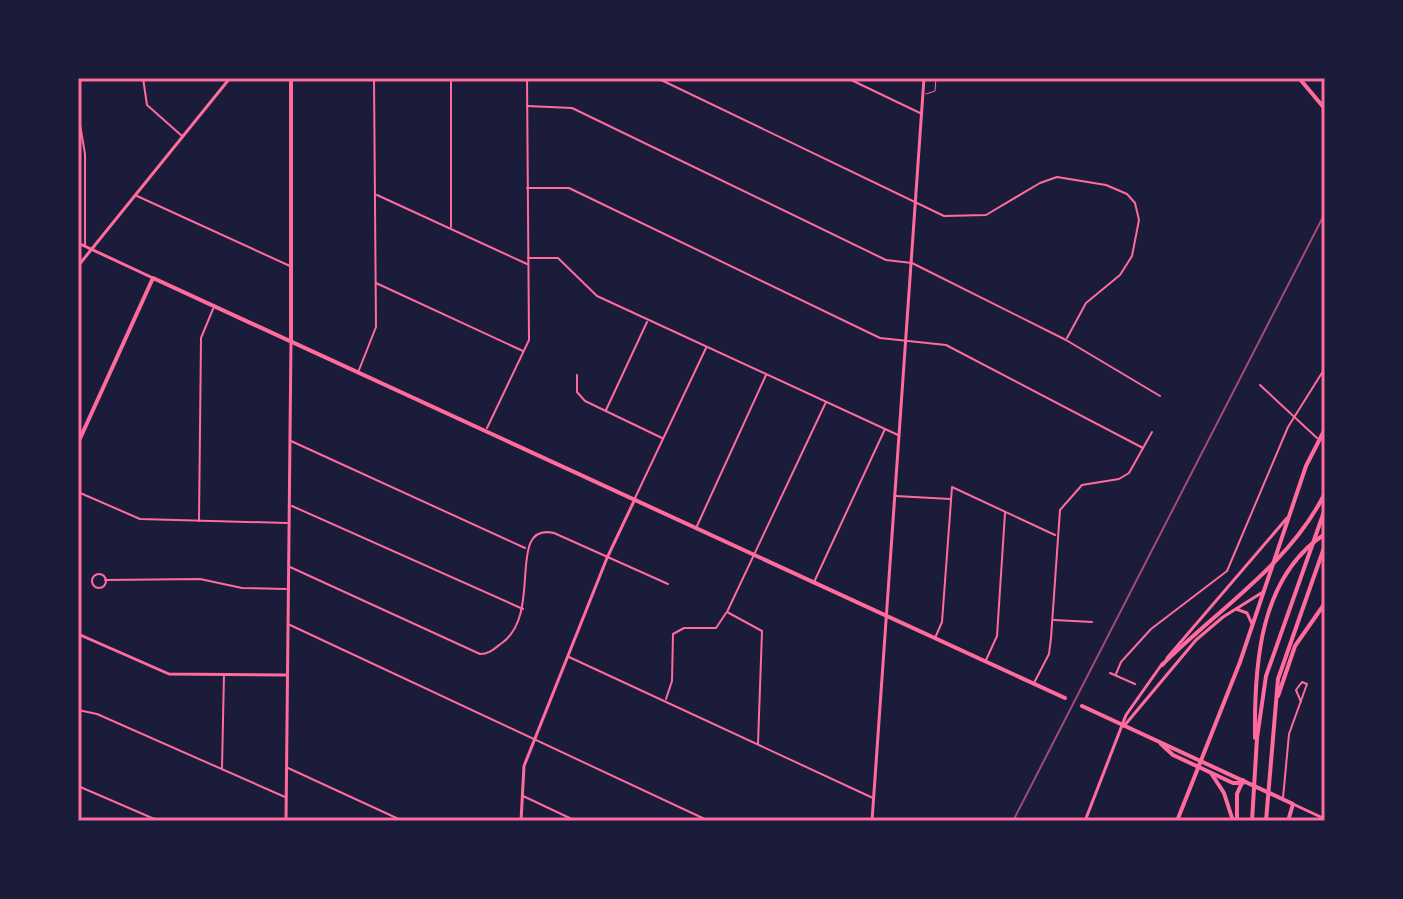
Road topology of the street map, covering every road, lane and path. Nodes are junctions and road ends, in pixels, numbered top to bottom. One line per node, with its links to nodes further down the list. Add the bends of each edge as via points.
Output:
1 (143, 78): 17 (street, via 147,105)
2 (230, 78): 17 (street)
3 (291, 78): 30 (main road)
4 (374, 78): 19 (street)
5 (451, 78): 22 (street)
6 (527, 78): 13 (street)
7 (657, 78): 21 (street)
8 (847, 78): 16 (street)
9 (924, 78): 12 (street)
10 (936, 78): 12 (lane, via 935,91)
11 (1299, 78): 14 (main road)
12 (923, 94): 16 (street)
13 (527, 106): 18 (street); 27 (street, via 569,106 886,260)
14 (1325, 109)
15 (78, 113): 24 (street, via 85,154)
16 (922, 114): 21 (street)
17 (183, 137): 20 (street)
18 (527, 188): 26 (street); 36 (street, via 569,188 880,338)
19 (375, 194): 22 (street); 32 (street)
20 (137, 196): 25 (street); 30 (street)
21 (916, 205): 27 (street); 37 (street, via 944,216 981,216 1057,177 1127,194 1139,220 1129,263 1086,303)
22 (451, 228): 28 (street)
23 (78, 243): 24 (street)
24 (85, 246): 25 (street)
25 (93, 250): 29 (street); 31 (street)
26 (528, 258): 28 (street); 34 (street, via 558,258 594,294)
27 (912, 263): 36 (street); 37 (street)
28 (528, 265): 39 (street, via 529,340)
29 (78, 266)
30 (292, 267): 35 (main road)
31 (153, 278): 33 (main road); 57 (main road)
32 (376, 283): 39 (street); 41 (street, via 375,332)
33 (214, 305): 35 (main road); 68 (street, via 201,338)
34 (648, 320): 38 (street); 47 (street)
35 (291, 340): 41 (main road); 56 (street)
36 (906, 340): 53 (street); 58 (street, via 946,345)
37 (1066, 340): 45 (street)
38 (707, 346): 42 (street); 54 (street)
39 (524, 351): 51 (street)
40 (1325, 368): 48 (street)
41 (358, 371): 51 (main road)
42 (766, 374): 46 (street); 70 (street)
43 (577, 375): 47 (street, via 579,395)
44 (1260, 385): 48 (street)
45 (1160, 396)
46 (826, 401): 49 (street); 75 (street)
47 (606, 411): 54 (street)
48 (1293, 417): 55 (street); 99 (street, via 1225,574 1151,629)
49 (885, 428): 53 (street); 79 (street)
50 (1325, 429): 55 (main road)
51 (486, 430): 62 (main road)
52 (1152, 432): 58 (street)
53 (899, 435): 61 (street)
54 (663, 439): 62 (street)
55 (1318, 439): 66 (main road)
56 (289, 440): 64 (street); 74 (street)
57 (78, 443)
58 (1143, 448): 72 (street, via 1129,473 1086,483 1072,492 1060,510)
59 (78, 492): 68 (street, via 134,518)
60 (1325, 493): 96 (main road, via 1294,541)
61 (895, 495): 63 (street); 87 (street)
62 (635, 499): 70 (main road); 76 (street)
63 (951, 499): 67 (street, via 952,487); 93 (street, via 942,622)
64 (288, 504): 69 (street); 84 (street)
65 (1325, 509): 114 (main road, via 1268,667)
66 (1291, 511): 82 (main road); 96 (street)
67 (1005, 513): 72 (street); 95 (street, via 997,636)
68 (199, 521): 69 (street)
69 (288, 523): 77 (street)
70 (696, 527): 75 (main road)
71 (1325, 534): 114 (main road, via 1296,558 1277,590 1259,660)
72 (1056, 535): 88 (street)
73 (1325, 545): 108 (main road, via 1285,654)
74 (527, 548): 76 (street, via 531,538 545,531); 84 (street)
75 (756, 554): 79 (main road); 86 (street)
76 (607, 558): 80 (street); 94 (street)
77 (288, 565): 81 (street); 84 (street, via 480,654 514,635)
78 (105, 580): 81 (street, via 200,579 242,588)
79 (815, 581): 87 (main road)
80 (668, 584)
81 (288, 589): 90 (street)
82 (1264, 591): 85 (street); 91 (main road)
83 (1325, 603): 108 (main road, via 1295,646)
84 (524, 609)
85 (1232, 610): 91 (street, via 1246,612); 109 (street, via 1177,659)
86 (727, 612): 104 (street, via 716,628 684,628 673,634 672,681); 111 (street, via 762,631)
87 (887, 615): 93 (main road); 123 (street)
88 (1053, 620): 89 (street); 101 (street, via 1049,654)
89 (1092, 622)
90 (287, 624): 100 (street); 110 (street)
91 (1252, 627): 113 (main road)
92 (78, 634): 98 (street, via 169,674)
93 (935, 638): 95 (main road)
94 (569, 657): 104 (street); 110 (street)
95 (986, 661): 101 (main road)
96 (1162, 665): 109 (street)
97 (1110, 673): 99 (street)
98 (224, 674): 100 (street); 117 (street)
99 (1116, 674): 102 (street)
100 (287, 675): 115 (street)
101 (1034, 684): 103 (main road)
102 (1135, 684)
103 (1065, 698)
104 (665, 701): 111 (street)
105 (1301, 702): 124 (street, via 1289,734)
106 (1082, 706): 109 (main road)
107 (78, 710): 117 (street)
108 (1273, 714): 138 (main road)
109 (1124, 726): 112 (main road); 134 (street)
110 (535, 739): 121 (street, via 522,774); 132 (street)
111 (758, 744): 123 (street)
112 (1161, 744): 113 (main road); 116 (main road)
113 (1202, 760): 116 (main road); 119 (main road)
114 (1255, 764): 137 (main road)
115 (286, 767): 122 (street); 129 (street)
116 (1199, 767): 118 (main road); 135 (main road)
117 (222, 769): 122 (street)
118 (1211, 773): 119 (main road); 136 (main road)
119 (1243, 782): 124 (main road); 136 (main road)
120 (78, 786): 128 (street)
121 (521, 795): 130 (street); 131 (street)
122 (286, 798): 127 (street)
123 (874, 798): 133 (street)
124 (1282, 799): 125 (main road)
125 (1293, 804): 126 (street); 139 (main road)
126 (1325, 819)
127 (287, 820)
128 (159, 821)
129 (403, 821)
130 (521, 821)
131 (576, 821)
132 (709, 821)
133 (872, 821)
134 (1085, 821)
135 (1177, 821)
136 (1235, 821)
137 (1252, 821)
138 (1266, 821)
139 (1288, 821)

